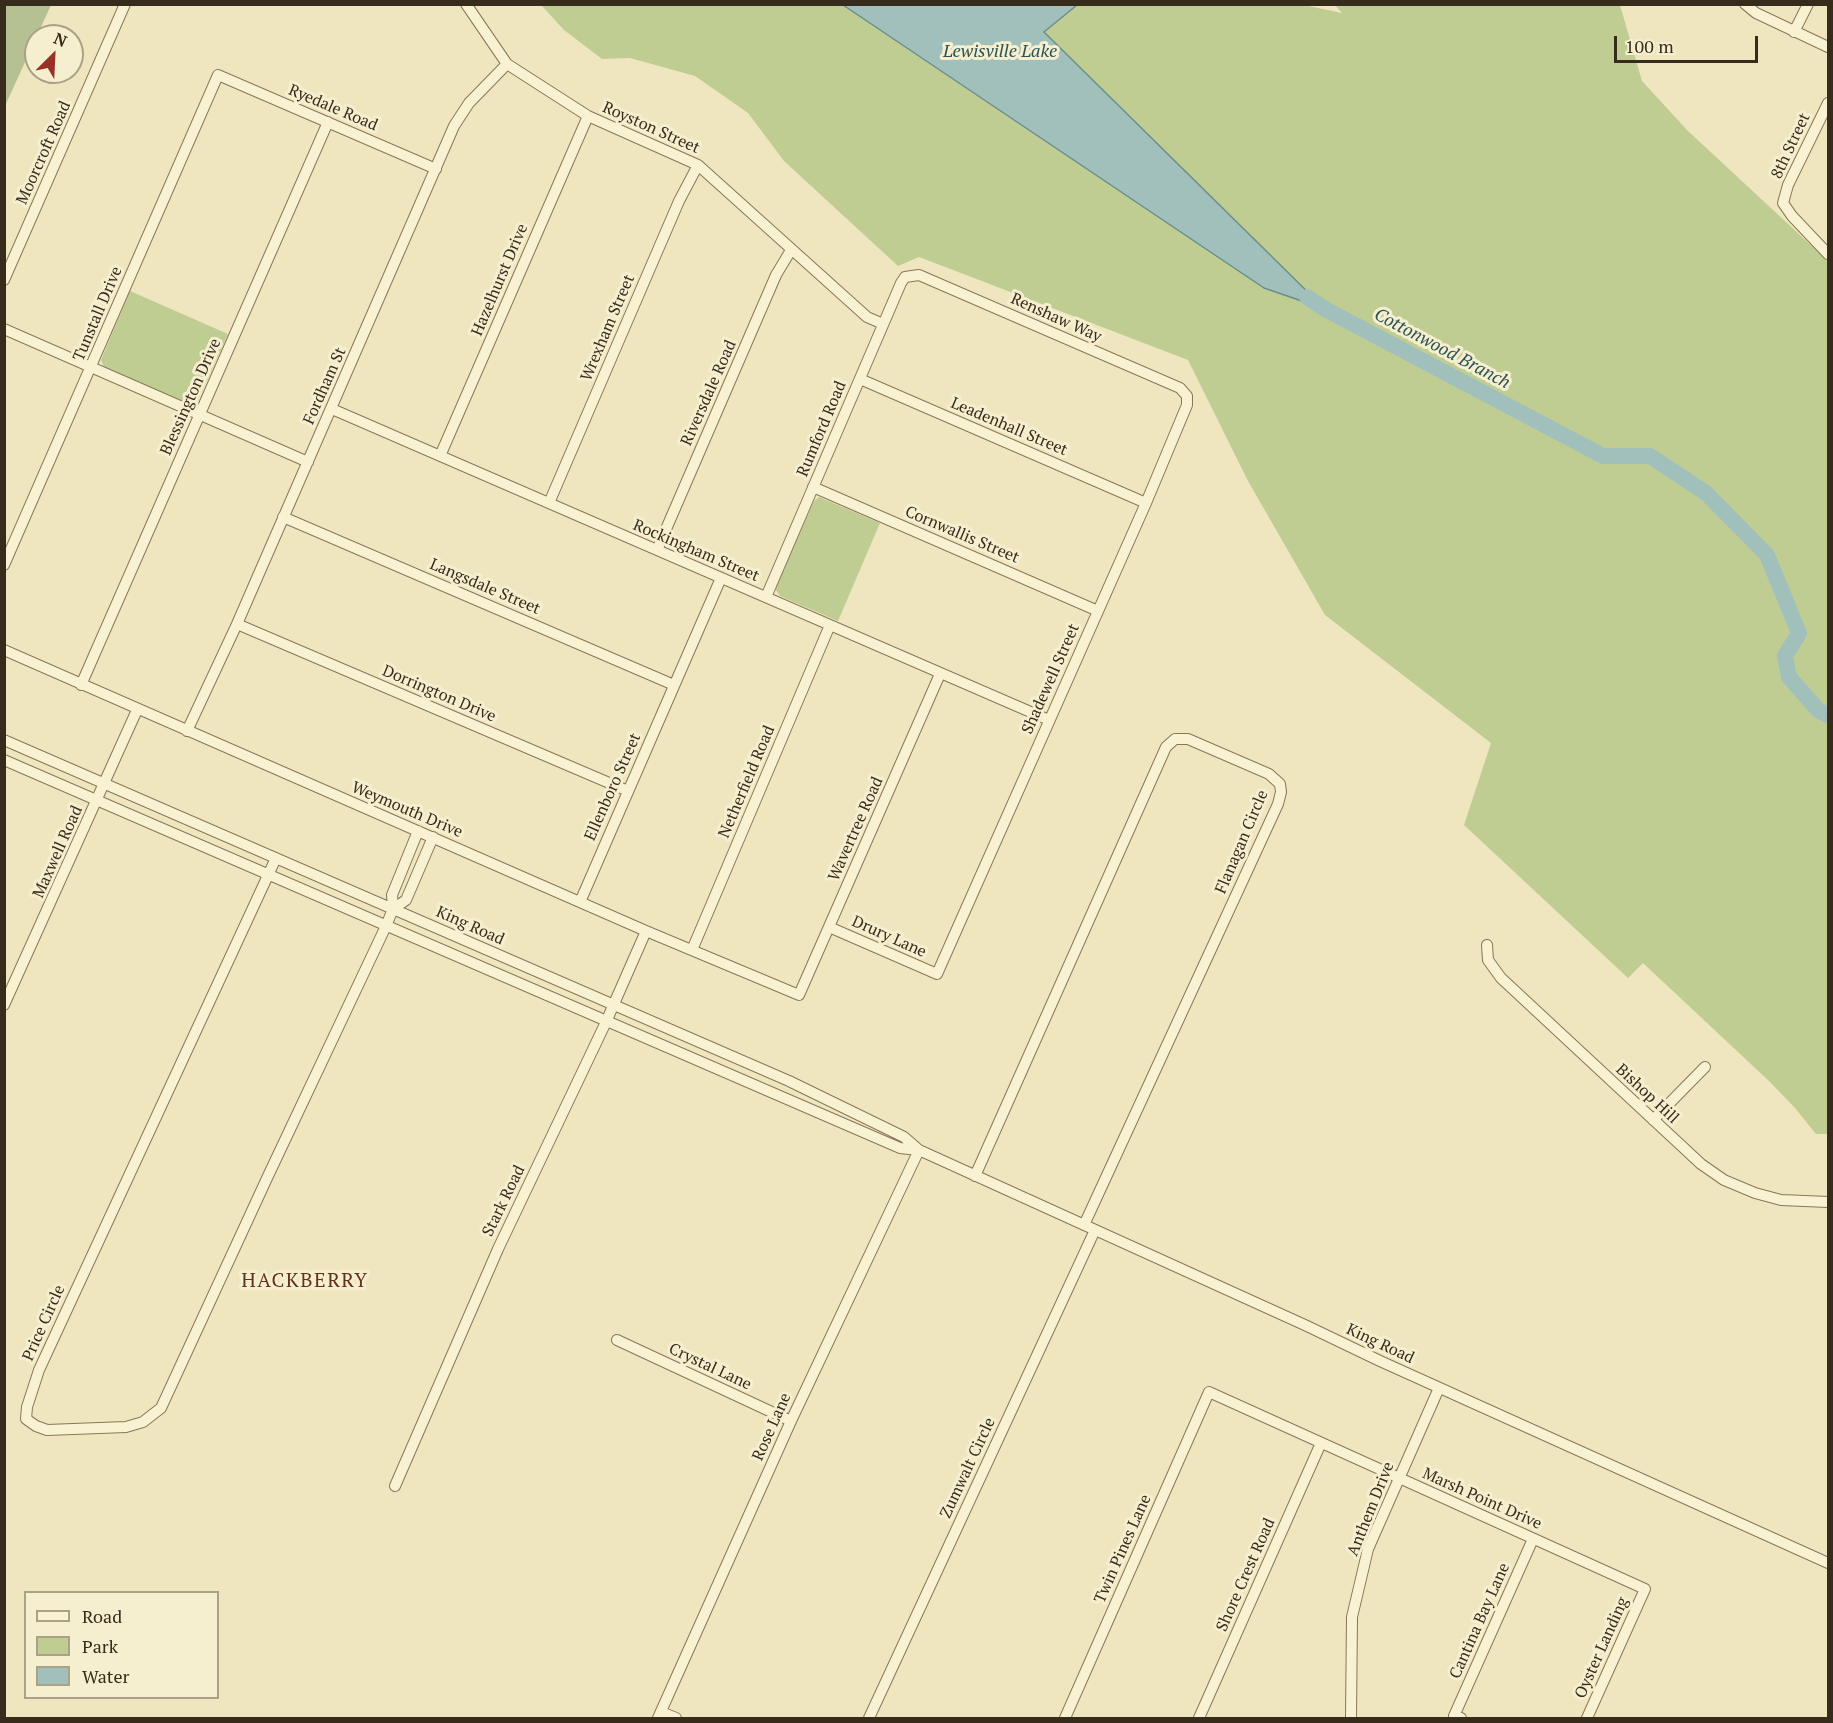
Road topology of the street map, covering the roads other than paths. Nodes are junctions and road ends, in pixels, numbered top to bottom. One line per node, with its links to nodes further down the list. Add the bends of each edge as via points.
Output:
1 (125, 4): 17 (street, Moorcroft Road)
2 (466, 4): 7 (street, Royston Street)
3 (1745, 4): 5 (street)
4 (1808, 4): 5 (street)
5 (1794, 32): 6 (street)
6 (1828, 47)
7 (507, 64): 10 (street, Royston Street); 13 (street, Fordham St, via 459,118)
8 (218, 75): 11 (street, Ryedale Road); 20 (street, Tunstall Drive)
9 (1828, 103): 15 (street, 8th Street, via 1788,185 1783,204)
10 (588, 116): 12 (street, Royston Street); 25 (street, Hazelhurst Drive)
11 (328, 122): 13 (street, Ryedale Road); 24 (street, Blessington Drive)
12 (698, 165): 14 (street, Royston Street); 28 (street, Wrexham Street)
13 (436, 170): 23 (street, Fordham St)
14 (791, 250): 18 (street, Royston Street, via 867,317); 31 (street, Riversdale Road, via 776,275)
15 (1828, 254)
16 (910, 276): 18 (street, Rumford Road, via 901,283); 22 (street, Renshaw Way, via 919,275 1180,388)
17 (4, 280)
18 (883, 324): 21 (street, Rumford Road)
19 (4, 329): 20 (street)
20 (92, 368): 24 (street); 32 (street, Tunstall Drive)
21 (860, 379): 27 (street, Rumford Road); 29 (street, Leadenhall Street)
22 (1187, 396): 29 (street, Shadewell Street, via 1187,405)
23 (332, 409): 25 (street, Rockingham Street); 26 (street, Fordham St)
24 (200, 415): 26 (street); 40 (street, Blessington Drive)
25 (440, 456): 28 (street, Rockingham Street)
26 (308, 462): 30 (street, Fordham St)
27 (813, 487): 34 (street, Rumford Road); 35 (street, Cornwallis Street)
28 (549, 503): 31 (street, Rockingham Street)
29 (1146, 503): 35 (street, Shadewell Street)
30 (283, 518): 36 (street, Fordham St); 41 (street, Langsdale Street)
31 (657, 550): 33 (street, Rockingham Street)
32 (4, 565)
33 (721, 578): 34 (street, Rockingham Street); 41 (street, Ellenboro Street)
34 (766, 597): 37 (street, Rockingham Street)
35 (1098, 611): 43 (street, Shadewell Street)
36 (237, 624): 44 (street, Fordham St); 48 (street, Dorrington Drive)
37 (830, 625): 39 (street, Rockingham Street); 61 (street, Netherfield Road)
38 (4, 650): 40 (street, Weymouth Drive)
39 (940, 674): 43 (street, Rockingham Street); 57 (street, Wavertree Road)
40 (81, 685): 42 (street, Weymouth Drive)
41 (674, 685): 48 (street, Ellenboro Street)
42 (137, 710): 44 (street, Weymouth Drive); 47 (street, Maxwell Road)
43 (1049, 720): 63 (street, Shadewell Street)
44 (187, 731): 50 (street, Weymouth Drive)
45 (4, 740): 47 (street, King Road)
46 (4, 760): 49 (street, King Road)
47 (104, 784): 49 (street, Maxwell Road); 52 (street, King Road)
48 (628, 791): 54 (street, Ellenboro Street)
49 (98, 801): 53 (street, King Road); 65 (street, Maxwell Road)
50 (418, 831): 51 (street, Weymouth Drive); 55 (street, via 392,895)
51 (433, 837): 54 (street, Weymouth Drive); 55 (street, via 406,900)
52 (276, 858): 53 (street, Price Circle); 55 (street, King Road)
53 (269, 875): 56 (street, King Road); 56 (street, Price Circle, via 39,1370 26,1419 36,1426 47,1430 126,1427 143,1422 161,1408)
54 (580, 902): 58 (street, Weymouth Drive)
55 (393, 909): 56 (street); 59 (street, King Road)
56 (386, 926): 62 (street, King Road)
57 (829, 927): 63 (street, Drury Lane); 64 (street, Wavertree Road)
58 (646, 932): 61 (street, Weymouth Drive); 66 (street, Stark Road)
59 (461, 938): 62 (street); 66 (street, King Road)
60 (1487, 945): 71 (street, Bishop Hill, via 1488,960 1501,978)
61 (692, 950): 64 (street, Weymouth Drive)
62 (452, 954): 67 (street, King Road)
63 (937, 974)
64 (799, 995)
65 (4, 1005)
66 (614, 1005): 67 (street, Stark Road); 68 (street, King Road)
67 (606, 1022): 70 (street, King Road); 82 (street, Stark Road, via 498,1249)
68 (722, 1052): 70 (street); 72 (street, King Road, via 904,1137)
69 (1705, 1067): 71 (street)
70 (715, 1068): 72 (street, King Road, via 900,1148)
71 (1653, 1120): 74 (street, Bishop Hill, via 1724,1180 1781,1200)
72 (919, 1150): 73 (street, King Road); 79 (street, Rose Lane)
73 (975, 1176): 75 (street, King Road); 75 (street, Flanagan Circle, via 1166,747 1175,739 1188,739 1269,774 1280,784 1278,804)
74 (1828, 1202)
75 (1090, 1227): 77 (street, King Road); 89 (street, Zumwalt Circle)
76 (617, 1340): 79 (street, Crystal Lane)
77 (1439, 1388): 81 (street, Anthem Drive); 84 (street, King Road)
78 (1209, 1392): 80 (street, Marsh Point Drive); 90 (street, Twin Pines Lane)
79 (791, 1421): 86 (street, Rose Lane)
80 (1321, 1443): 81 (street, Marsh Point Drive); 91 (street, Shore Crest Road)
81 (1398, 1478): 83 (street, Marsh Point Drive); 92 (street, Anthem Drive, via 1368,1549 1352,1617)
82 (394, 1486)
83 (1533, 1539): 85 (street, Marsh Point Drive); 87 (street, Cantina Bay Lane)
84 (1828, 1563)
85 (1645, 1589): 93 (street, Oyster Landing)
86 (660, 1715): 88 (street)
87 (1458, 1717)
88 (676, 1719)
89 (869, 1719)
90 (1065, 1719)
91 (1199, 1719)
92 (1351, 1719)
93 (1587, 1719)

